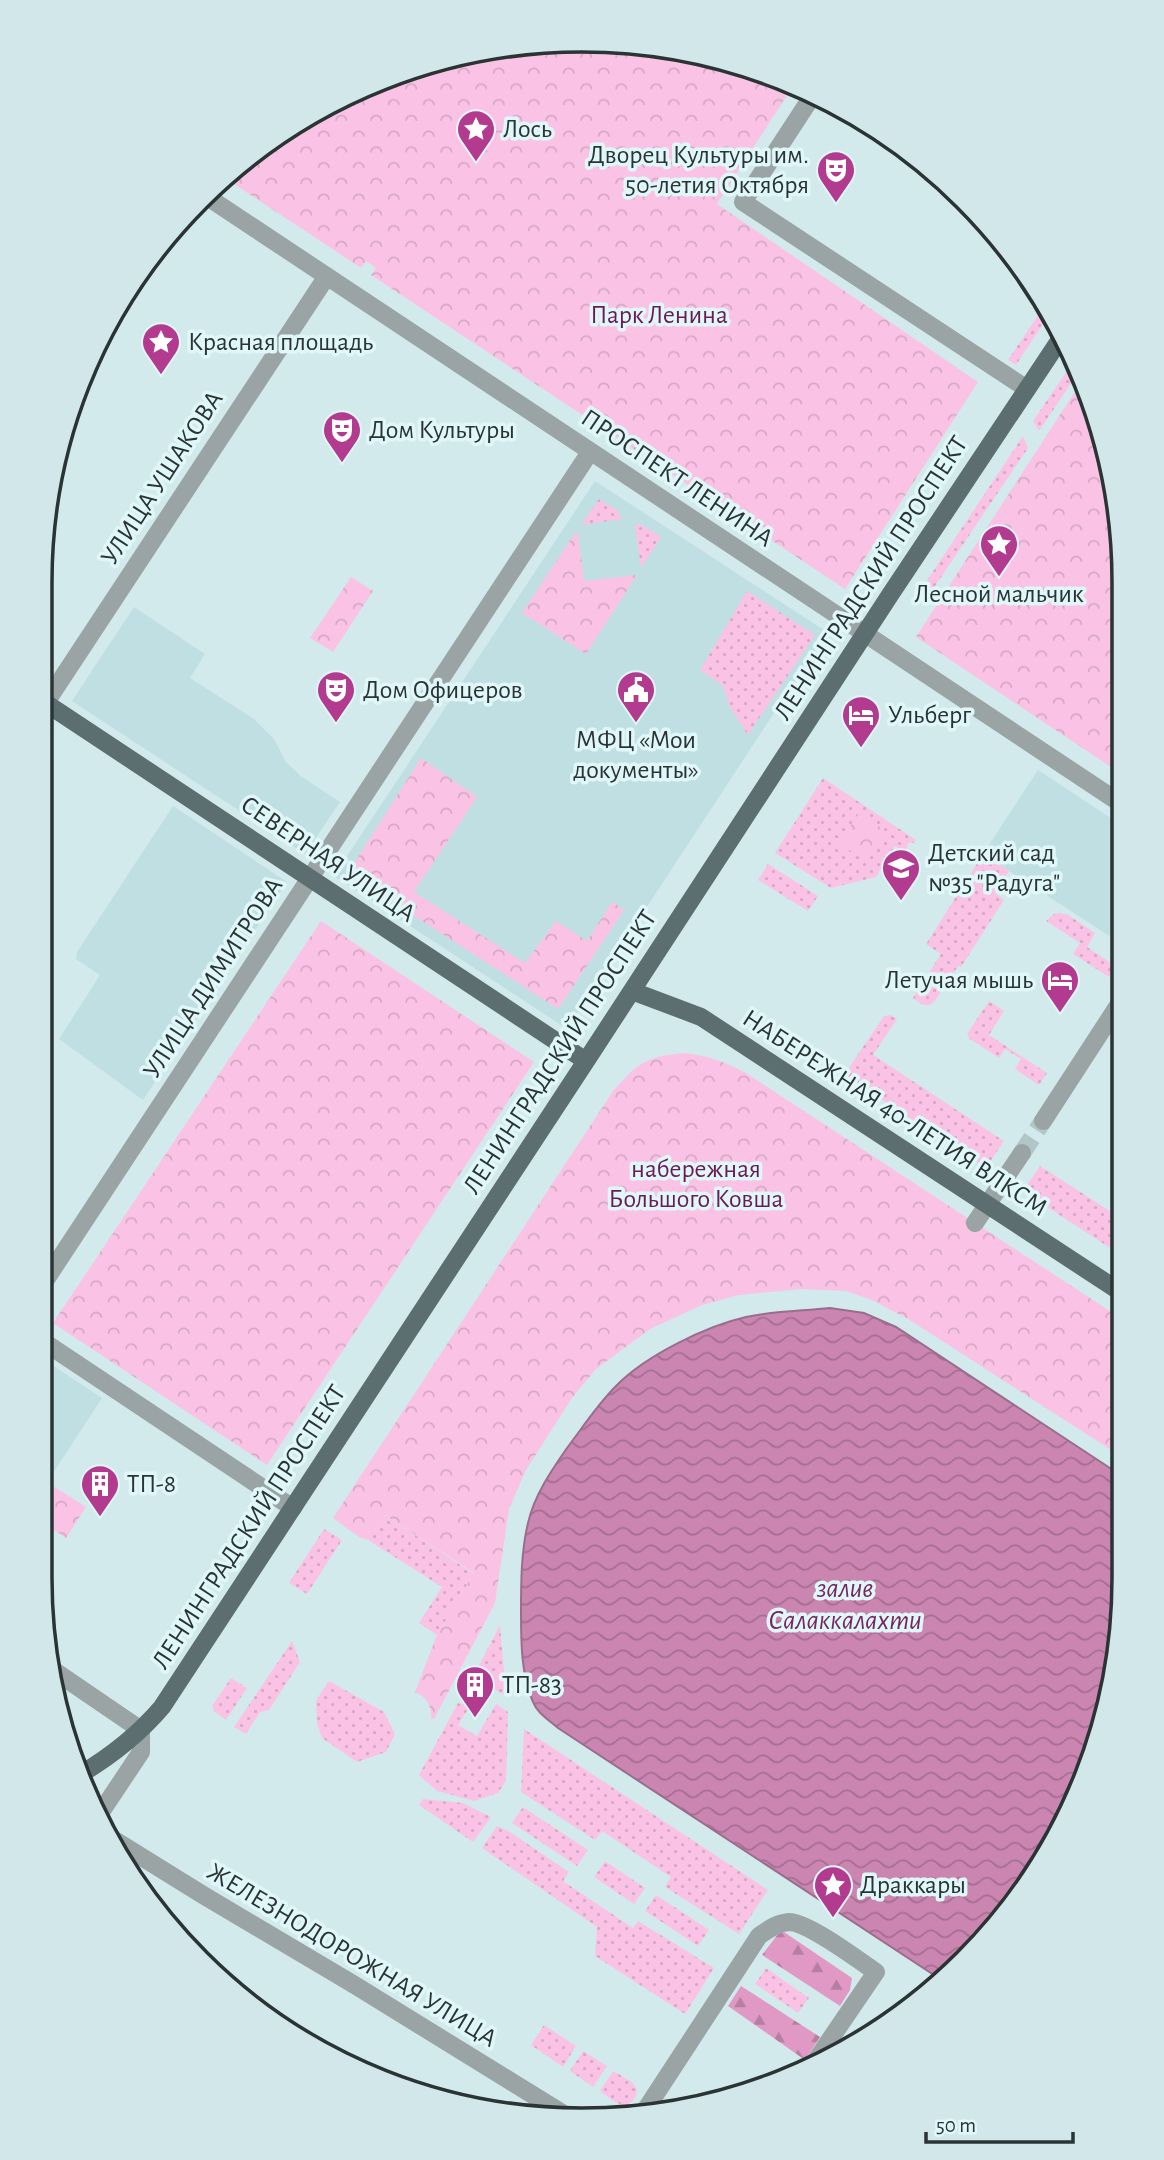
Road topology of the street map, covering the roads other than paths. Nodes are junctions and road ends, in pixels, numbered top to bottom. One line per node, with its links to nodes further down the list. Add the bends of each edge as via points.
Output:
1 (808, 103): 5 (street, via 743,202)
2 (215, 202): 3 (street, ПРОСПЕКТ ЛЕНИНА)
3 (327, 276): 6 (street, ПРОСПЕКТ ЛЕНИНА); 8 (street, УЛИЦА УШАКОВА)
4 (1055, 345): 5 (main road, ЛЕНИНГРАДСКИЙ ПРОСПЕКТ)
5 (1027, 389): 7 (main road, ЛЕНИНГРАДСКИЙ ПРОСПЕКТ)
6 (590, 452): 7 (street, ПРОСПЕКТ ЛЕНИНА); 11 (street, УЛИЦА ДИМИТРОВА)
7 (864, 635): 10 (street, ПРОСПЕКТ ЛЕНИНА); 12 (main road, ЛЕНИНГРАДСКИЙ ПРОСПЕКТ)
8 (52, 691)
9 (52, 711): 11 (main road, СЕВЕРНАЯ УЛИЦА)
10 (1112, 798)
11 (310, 878): 14 (main road, СЕВЕРНАЯ УЛИЦА); 19 (street, УЛИЦА ДИМИТРОВА)
12 (632, 991): 14 (main road, ЛЕНИНГРАДСКИЙ ПРОСПЕКТ); 17 (main road, НАБЕРЕЖНАЯ 40-ЛЕТИЯ ВЛКСМ, via 701,1017)
13 (1112, 1015): 15 (street)
14 (586, 1062): 22 (main road, ЛЕНИНГРАДСКИЙ ПРОСПЕКТ)
15 (1043, 1121)
16 (1022, 1153): 17 (street)
17 (988, 1206): 18 (street); 20 (main road, НАБЕРЕЖНАЯ 40-ЛЕТИЯ ВЛКСМ)
18 (975, 1223)
19 (52, 1270)
20 (1112, 1287)
21 (52, 1347): 22 (street)
22 (293, 1508): 24 (main road, ЛЕНИНГРАДСКИЙ ПРОСПЕКТ, via 162,1707)
23 (62, 1676): 24 (street)
24 (141, 1730): 25 (main road, ЛЕНИНГРАДСКИЙ ПРОСПЕКТ); 26 (street, via 141,1752)
25 (89, 1769)
26 (105, 1807)
27 (125, 1846): 30 (street, ЖЕЛЕЗНОДОРОЖНАЯ УЛИЦА)
28 (823, 2049): 29 (street, via 876,1972 809,1928 791,1922 773,1926 759,1936)
29 (650, 2103)
30 (551, 2106)

